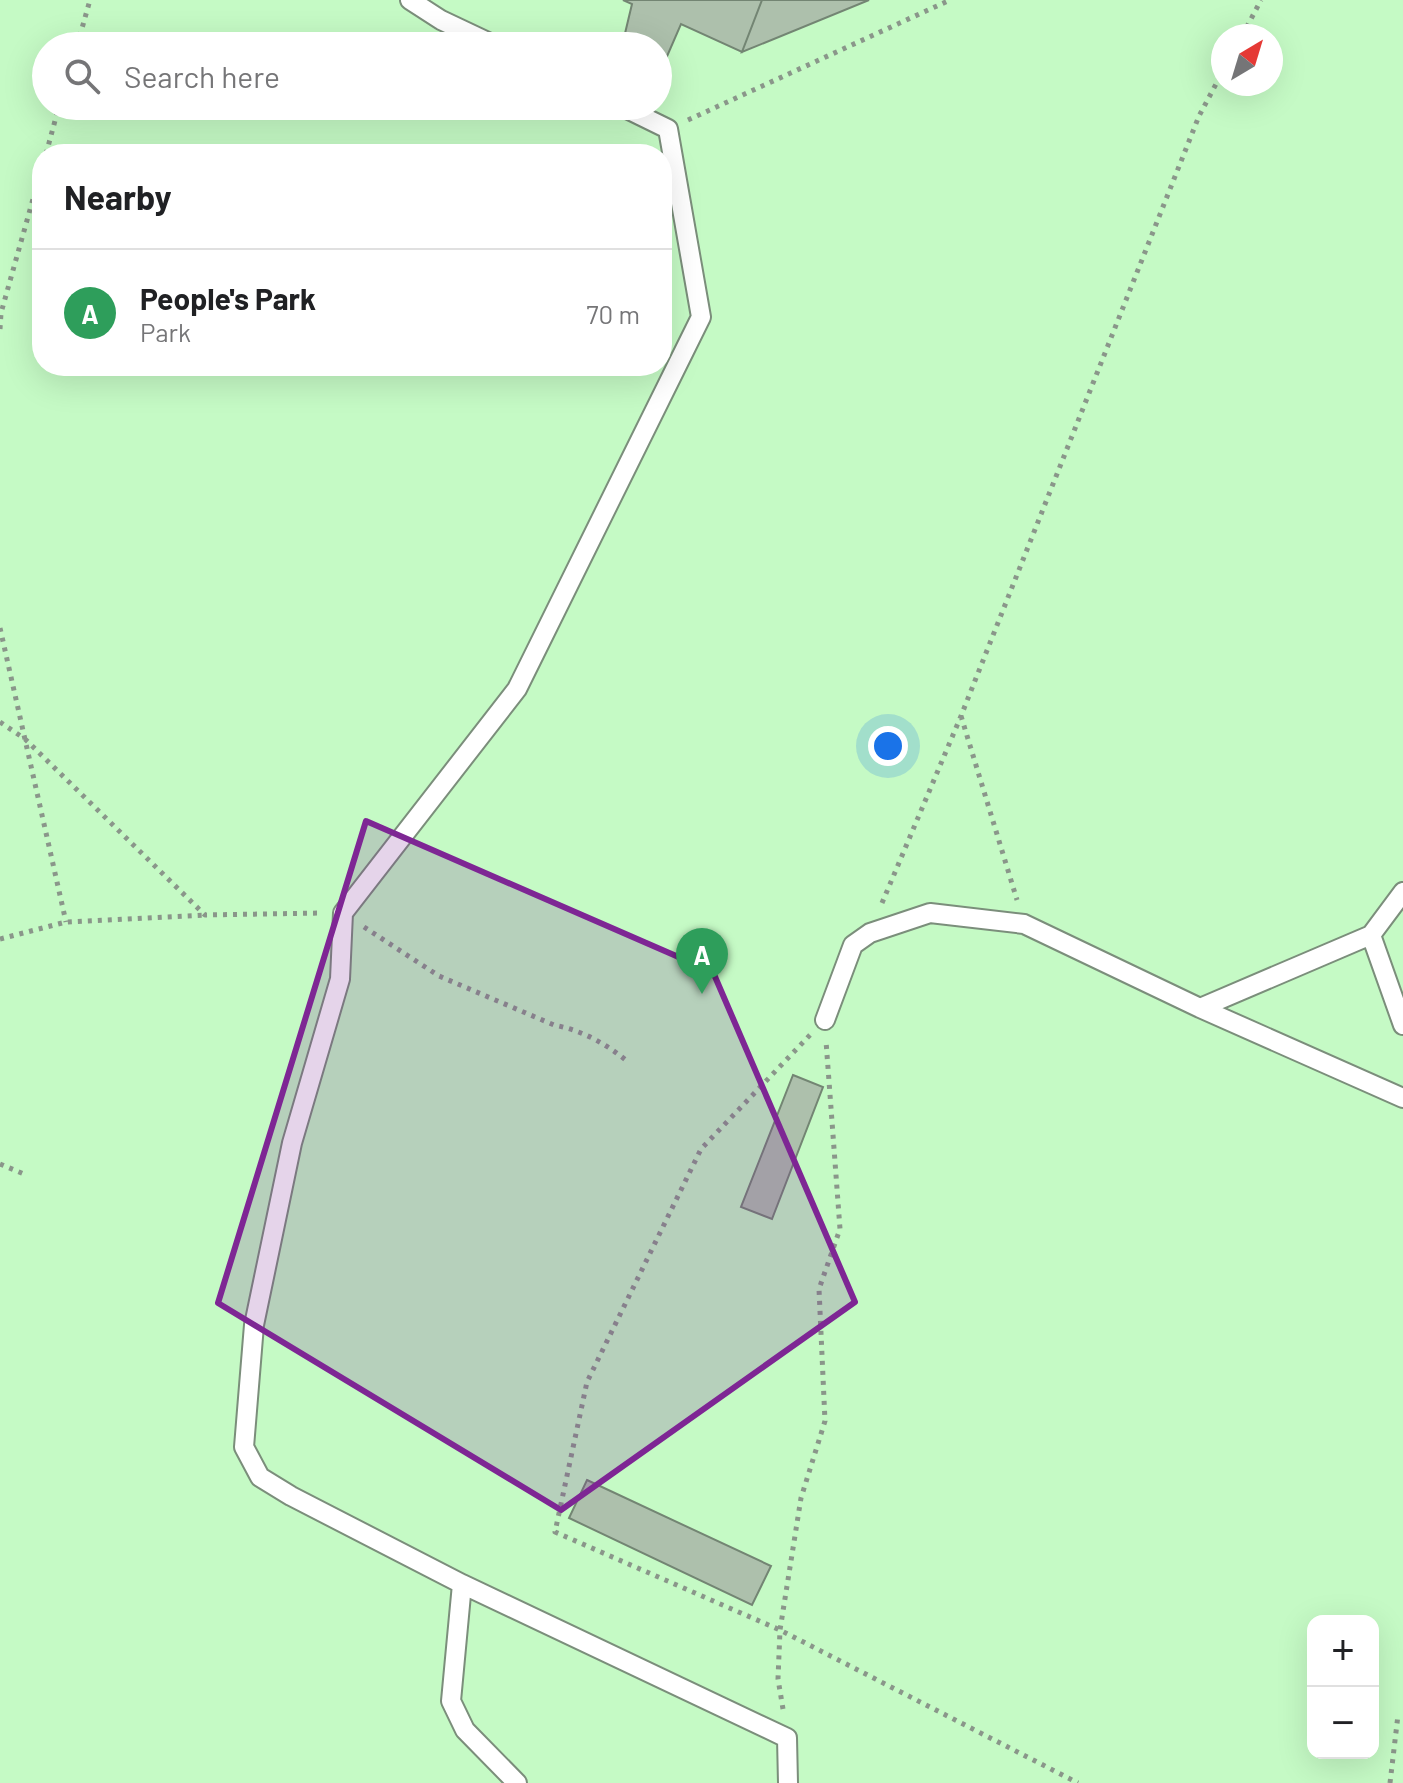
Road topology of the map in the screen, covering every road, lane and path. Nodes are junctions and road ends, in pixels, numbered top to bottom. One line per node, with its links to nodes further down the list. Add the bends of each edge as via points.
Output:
1 (90, 0): 6 (path)
2 (410, 0): 7 (lane)
3 (950, 0): 11 (path)
4 (1261, 0): 5 (path)
5 (1248, 24)
6 (81, 32)
7 (466, 32)
8 (1211, 94): 21 (path)
9 (55, 120): 12 (path)
10 (650, 120): 11 (lane)
11 (668, 129): 13 (lane)
12 (49, 144)
13 (671, 144)
14 (672, 152): 18 (lane, via 701,317)
15 (32, 202): 16 (path)
16 (0, 312): 17 (path)
17 (0, 329)
18 (672, 376)
19 (672, 376): 25 (lane, via 517,689)
20 (0, 628): 23 (path)
21 (961, 716): 28 (path); 29 (path)
22 (0, 722): 23 (path)
23 (25, 739): 26 (path); 27 (path)
24 (1403, 892): 30 (lane)
25 (343, 913): 26 (path); 35 (path, via 439,976 572,1028); 39 (lane, via 340,979 292,1143 254,1325 244,1447 260,1477)
26 (205, 915): 27 (path)
27 (66, 922): 31 (path)
28 (1024, 924): 29 (lane, via 930,913); 32 (lane)
29 (870, 933): 33 (lane, via 853,945)
30 (1371, 935): 32 (lane); 34 (lane)
31 (0, 939)
32 (1200, 1008): 36 (lane)
33 (825, 1020): 40 (path, via 840,1229 819,1289 825,1421 801,1498); 40 (path, via 701,1149 587,1382 555,1532)
34 (1403, 1025)
35 (628, 1062)
36 (1403, 1098)
37 (0, 1164): 38 (path)
38 (24, 1174)
39 (462, 1584): 42 (lane); 43 (lane, via 451,1701 465,1730)
40 (780, 1630): 42 (path, via 778,1679); 45 (path)
41 (1398, 1715): 46 (path)
42 (787, 1738): 44 (lane)
43 (517, 1783)
44 (788, 1783)
45 (1078, 1783)
46 (1390, 1783)

